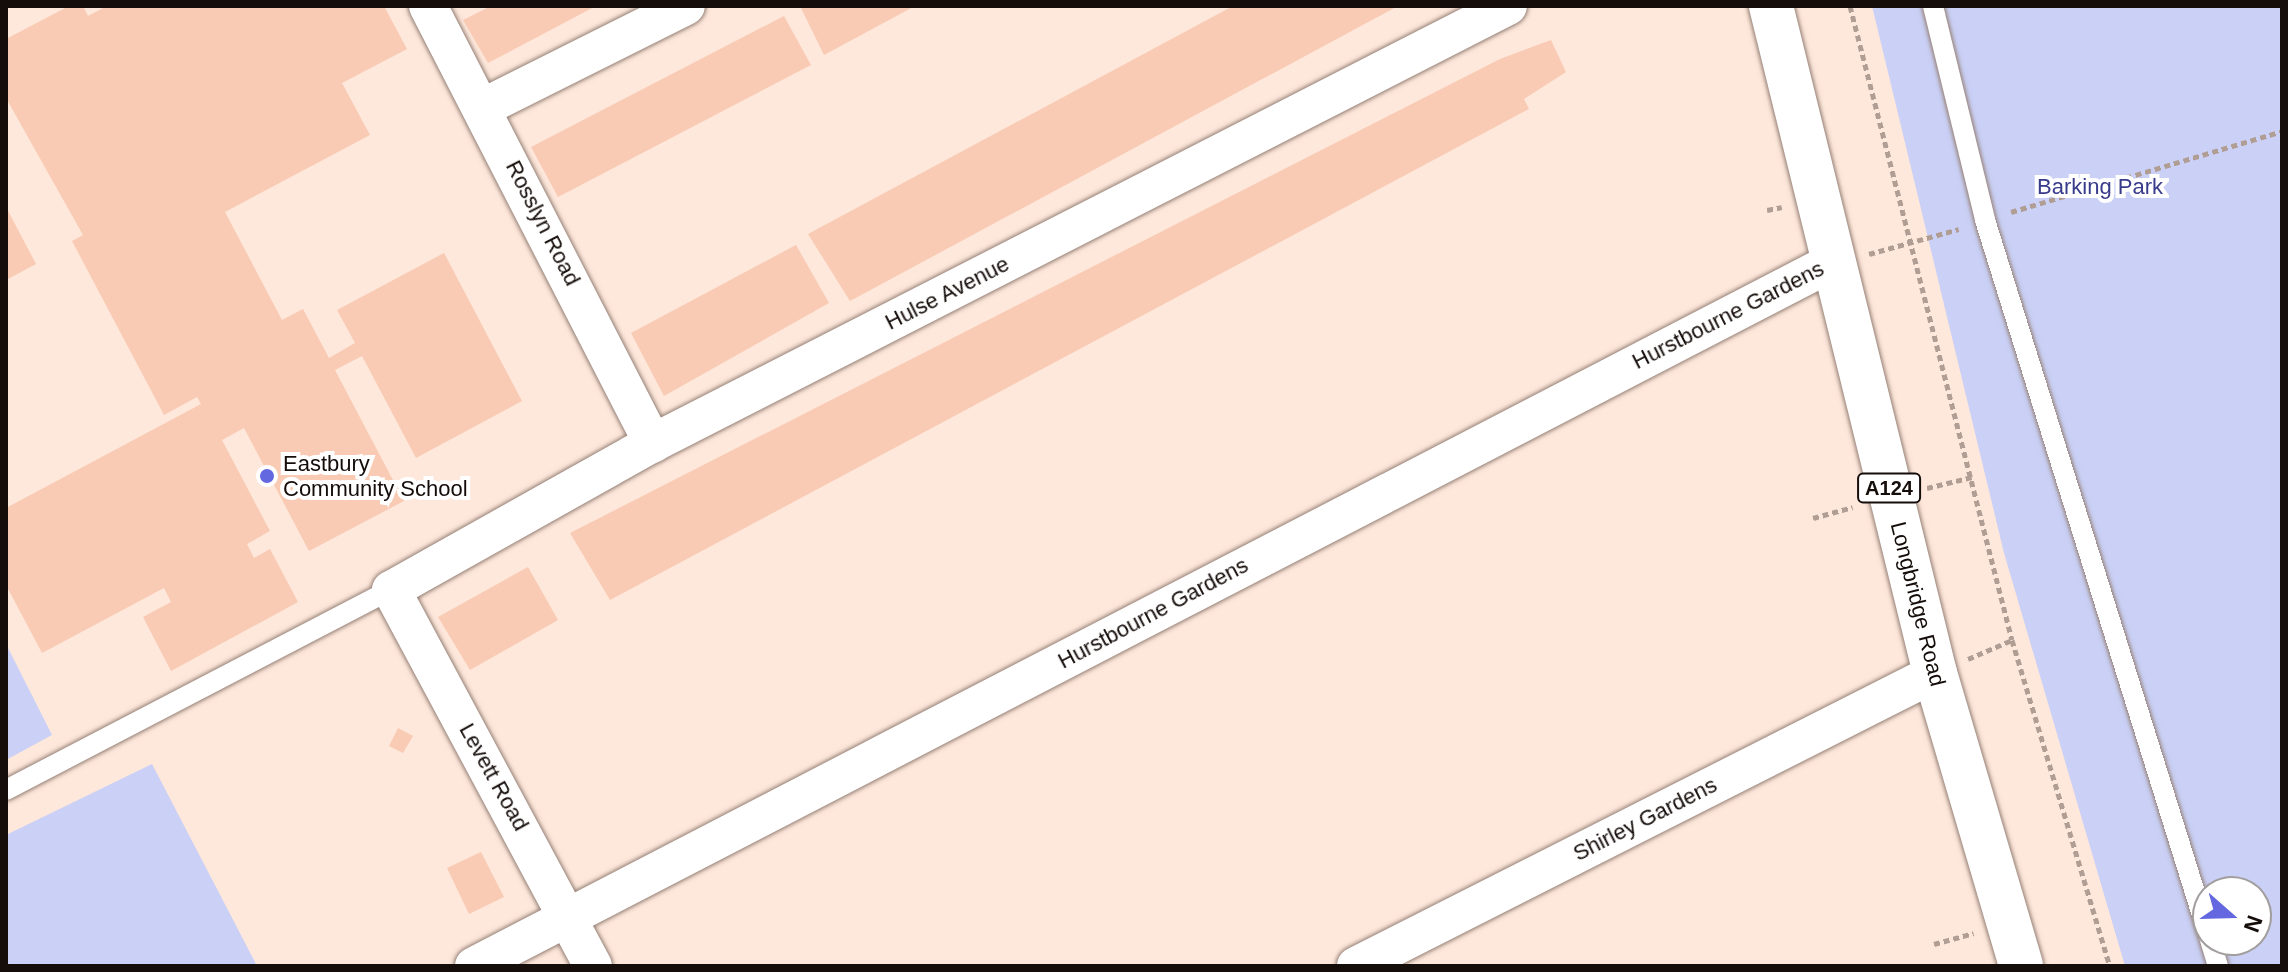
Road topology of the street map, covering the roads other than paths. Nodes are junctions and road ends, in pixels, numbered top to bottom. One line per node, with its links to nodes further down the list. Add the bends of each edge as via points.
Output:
1 (428, 6): 6 (street, Rosslyn Road)
2 (686, 6): 6 (street)
3 (1508, 6): 8 (street, Hulse Avenue)
4 (1771, 6): 7 (main road, Longbridge Road / A124)
5 (1933, 6): 12 (lane, via 1985,220)
6 (482, 108): 8 (street, Rosslyn Road)
7 (1833, 262): 10 (main road, Longbridge Road / A124); 13 (street, Hurstbourne Gardens)
8 (653, 443): 9 (street, Hulse Avenue)
9 (391, 590): 11 (lane); 13 (street, Levett Road)
10 (1947, 668): 16 (street, Shirley Gardens); 17 (main road, Longbridge Road / A124)
11 (6, 790)
12 (2192, 883)
13 (571, 917): 14 (street, Hurstbourne Gardens); 15 (street, Levett Road)
14 (474, 966)
15 (593, 966)
16 (1356, 966)
17 (2021, 966)

